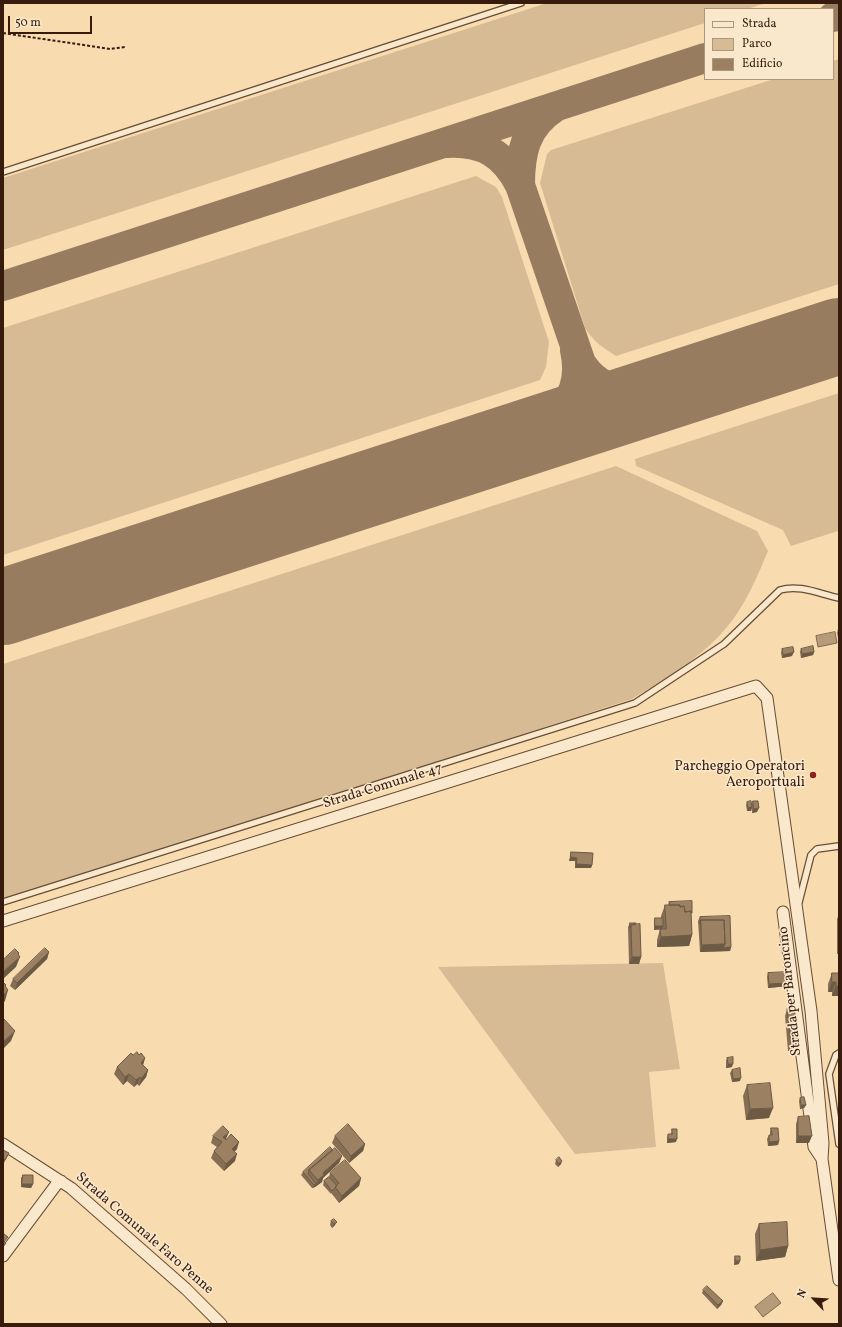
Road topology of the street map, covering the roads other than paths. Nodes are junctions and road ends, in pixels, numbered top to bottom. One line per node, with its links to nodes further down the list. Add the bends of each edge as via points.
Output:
1 (520, 3): 2 (lane)
2 (3, 172)
3 (839, 598): 6 (lane, via 799,588 789,587 780,590 724,644 635,703)
4 (767, 698): 7 (street, Strada per Baroncino); 9 (street, Strada Comunale 47, via 756,686)
5 (839, 846): 7 (lane, via 817,849 811,855)
6 (3, 902)
7 (797, 910): 14 (street, Strada per Baroncino, via 811,1011 823,1143)
8 (783, 912): 14 (street, via 814,1147)
9 (3, 921)
10 (839, 1053): 11 (lane, via 829,1074)
11 (839, 1138): 13 (lane)
12 (3, 1144): 15 (street, Strada Comunale Faro Penne)
13 (839, 1144)
14 (822, 1160): 17 (street, Strada per Baroncino)
15 (61, 1181): 16 (street); 18 (street, Strada Comunale Faro Penne, via 180,1284)
16 (3, 1256)
17 (839, 1280)
18 (221, 1324)

